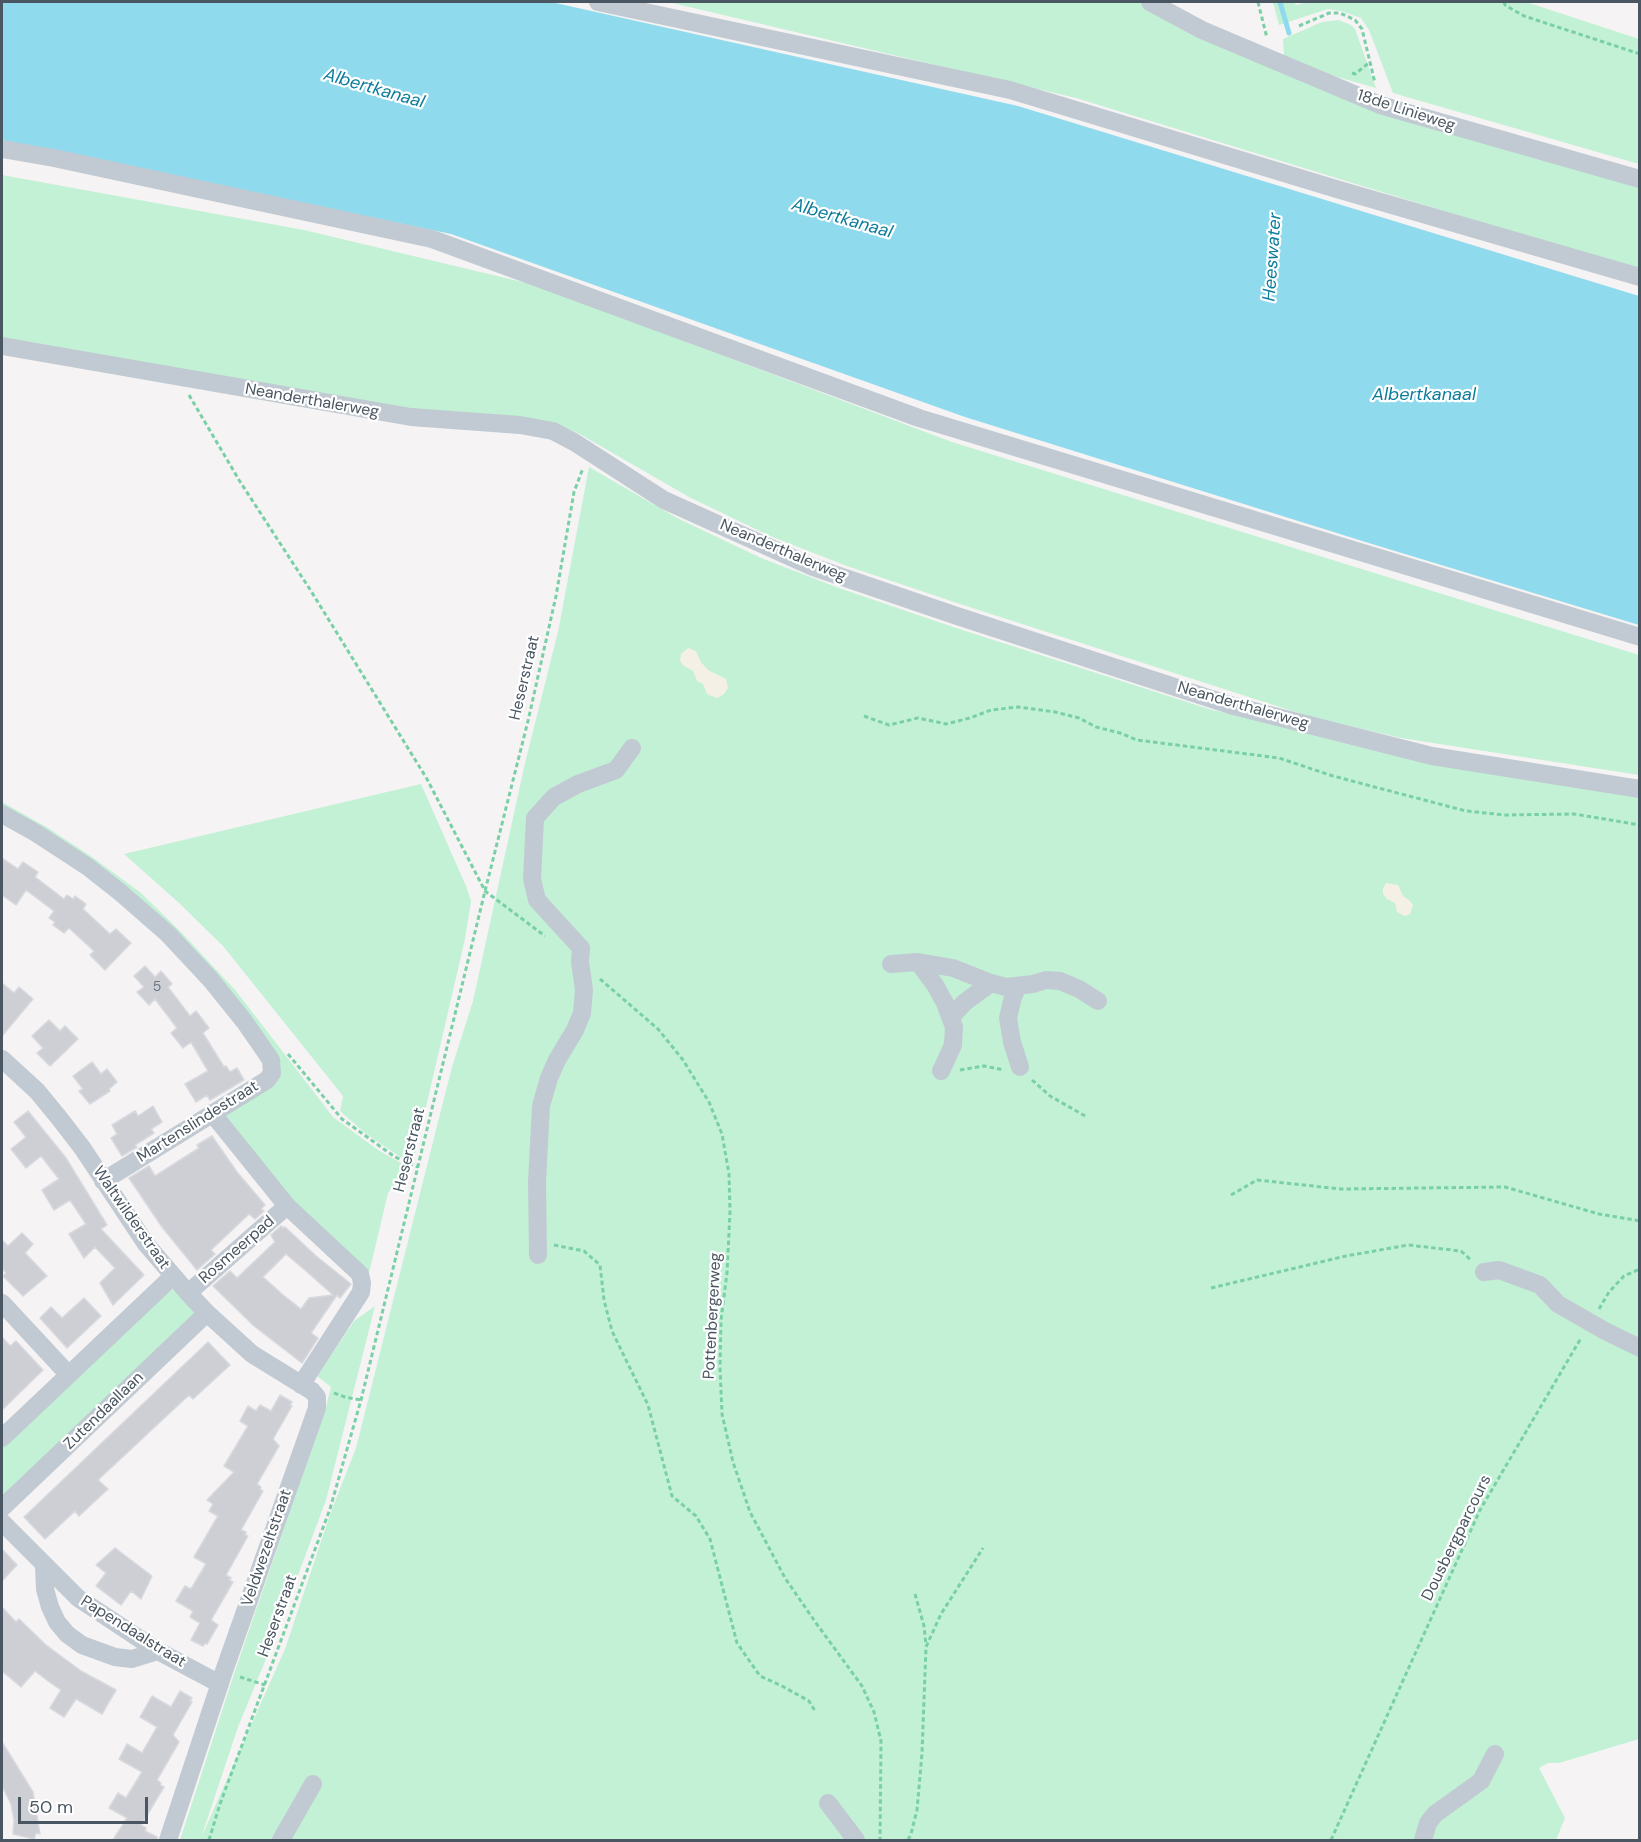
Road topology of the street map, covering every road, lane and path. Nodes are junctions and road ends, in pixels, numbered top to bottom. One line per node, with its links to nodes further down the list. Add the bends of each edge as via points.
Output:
1 (598, 2): 11 (street, via 1010,90)
2 (1150, 2): 10 (street, 18de Linieweg, via 1202,30 1380,105)
3 (1258, 2): 6 (path)
4 (1504, 2): 7 (path, via 1524,16)
5 (1299, 26): 8 (path, via 1329,12 1340,13 1362,29)
6 (1268, 40)
7 (1640, 54)
8 (1370, 62)
9 (2, 149): 15 (street, via 432,239 919,417)
10 (1640, 179)
11 (1640, 277)
12 (2, 346): 13 (street, Neanderthalerweg)
13 (187, 380): 14 (street, Neanderthalerweg, via 411,417 553,430); 21 (path, via 188,394 427,779)
14 (588, 452): 18 (street, Neanderthalerweg, via 664,500 813,567 1230,705 1432,756); 21 (path, Heserstraat, via 574,492 533,698)
15 (1640, 637)
16 (864, 716): 20 (path, via 889,725 918,718 946,724 991,710 1018,707 1054,712 1137,740 1279,758 1466,811 1574,814)
17 (632, 748): 23 (street, via 616,771 554,797 535,818 532,879 537,900 581,948)
18 (1640, 789)
19 (2, 814): 34 (street, Martenslindestraat, via 87,867 145,913 211,980 271,1059 272,1073 267,1080)
20 (1640, 825)
21 (484, 891): 22 (path); 53 (path, Heserstraat)
22 (545, 937)
23 (580, 962): 40 (street, via 582,1013 549,1078 541,1106); 73 (path, Pottenbergerweg, via 658,1029 709,1102 722,1134 730,1212 720,1367 723,1414 733,1462 750,1512 784,1578 862,1686 874,1712 881,1741)
24 (918, 962): 25 (street); 26 (street, via 953,968); 29 (street)
25 (891, 964)
26 (991, 983): 27 (street); 29 (street)
27 (1018, 987): 28 (street, via 1060,981); 32 (street, via 1008,1018)
28 (1098, 1001)
29 (951, 1017): 31 (street, via 954,1045)
30 (2, 1059): 36 (street, Waltwilderstraat, via 37,1091)
31 (941, 1071): 32 (path, via 984,1066)
32 (1021, 1073): 33 (path); 33 (path)
33 (1036, 1084): 35 (path)
34 (212, 1113): 36 (street, Martenslindestraat); 38 (street, Rosmeerpad)
35 (1087, 1117)
36 (103, 1181): 43 (street, Waltwilderstraat)
37 (1231, 1195): 39 (path, via 1257,1180 1341,1189 1505,1187 1599,1214)
38 (287, 1206): 45 (street, Rosmeerpad); 51 (street, Rosmeerpad, via 360,1274 362,1283 361,1292)
39 (1640, 1221)
40 (538, 1249): 65 (path, via 584,1251 600,1266 612,1330 648,1405 672,1496 696,1516 710,1539 737,1643 760,1676 809,1701)
41 (1640, 1269): 48 (path, Dousbergparcours, via 1624,1276 1609,1292)
42 (1484, 1272): 44 (path, via 1461,1251 1408,1245); 48 (street, via 1500,1270 1540,1285 1558,1304)
43 (172, 1276): 45 (street, Waltwilderstraat); 50 (street)
44 (1211, 1288)
45 (188, 1293): 47 (street, Waltwilderstraat)
46 (2, 1303): 50 (street)
47 (207, 1313): 51 (street, Waltwilderstraat, via 252,1354); 55 (street, Zutendaallaan)
48 (1591, 1322): 49 (street); 75 (path, Dousbergparcours, via 1480,1510)
49 (1640, 1348)
50 (69, 1374): 54 (street)
51 (301, 1385): 63 (street, Veldwezeltstraat, via 312,1391 317,1408)
52 (345, 1397): 53 (path)
53 (361, 1400): 64 (path, Heserstraat, via 330,1509)
54 (2, 1438)
55 (2, 1508)
56 (2, 1522): 58 (street, Papendaalstraat)
57 (983, 1548): 60 (path, via 941,1614)
58 (44, 1566): 61 (street, Papendaalstraat, via 78,1598); 61 (street, via 45,1589 57,1622 82,1645 132,1659)
59 (915, 1594): 60 (path)
60 (926, 1647): 74 (path, via 917,1810)
61 (158, 1652): 63 (street, Papendaalstraat)
62 (249, 1680): 64 (path)
63 (220, 1684): 69 (street, Veldwezeltstraat)
64 (265, 1685): 70 (path, Heserstraat)
65 (815, 1711)
66 (1495, 1754): 76 (street, via 1481,1781 1435,1814)
67 (313, 1784): 71 (street)
68 (828, 1803): 72 (street)
69 (168, 1840)
70 (208, 1840)
71 (281, 1840)
72 (856, 1840)
73 (880, 1840)
74 (908, 1840)
75 (1331, 1840)
76 (1423, 1840)

